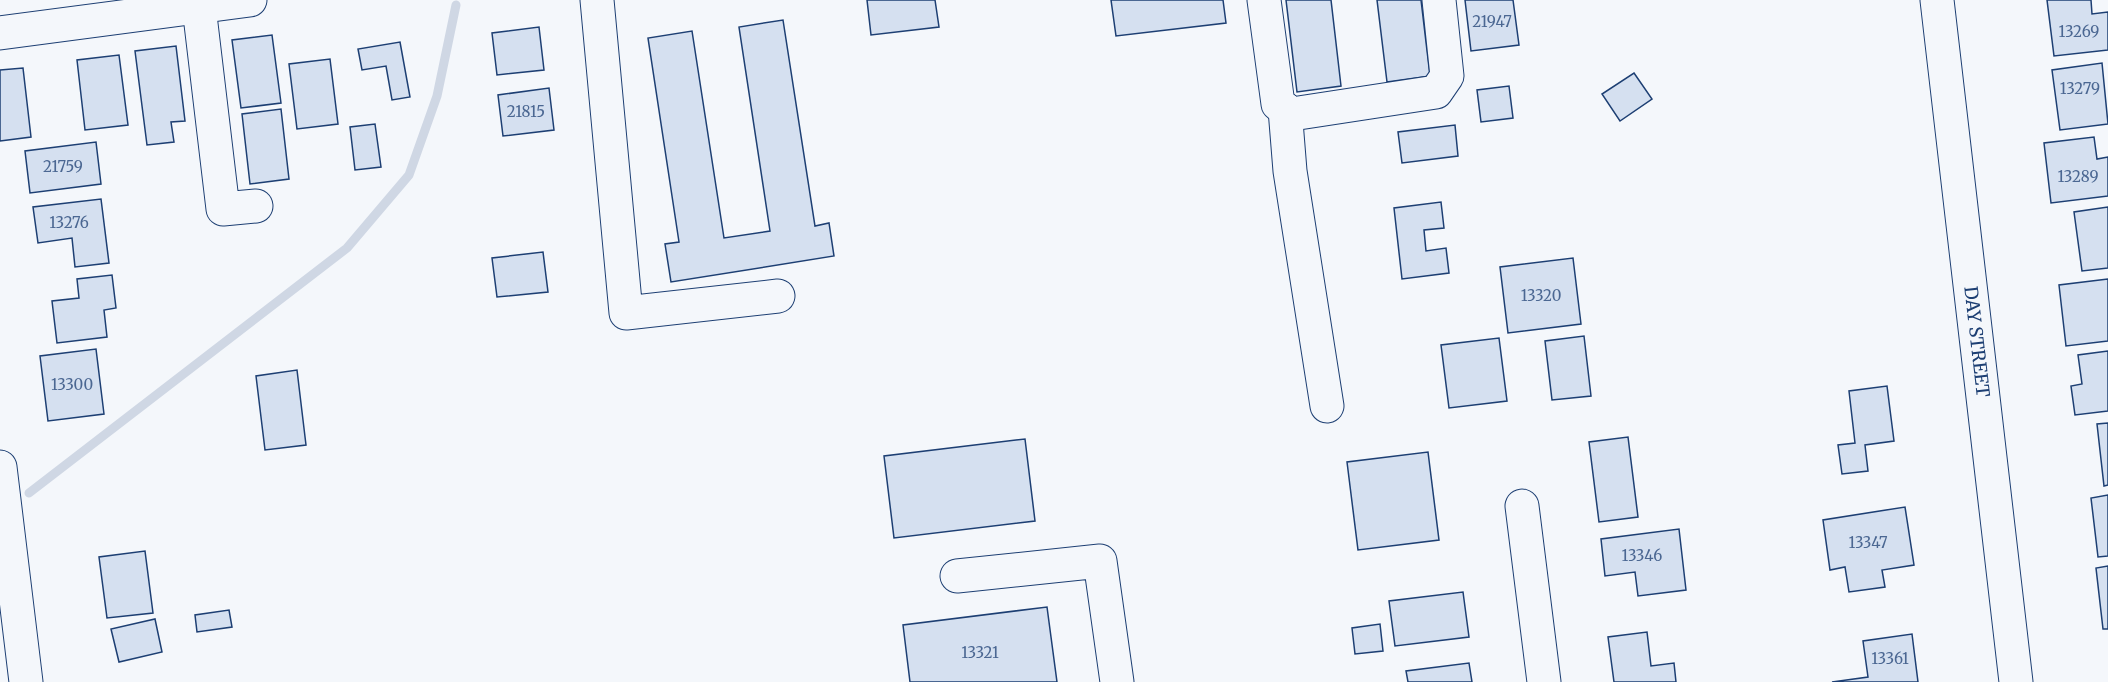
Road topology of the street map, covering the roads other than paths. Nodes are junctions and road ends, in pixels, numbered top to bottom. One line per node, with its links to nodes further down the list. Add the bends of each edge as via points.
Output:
1 (597, 0): 9 (street, via 626,314)
2 (1264, 0): 7 (street, via 1278,104)
3 (1439, 0): 7 (street, via 1447,76 1436,92 1292,114)
4 (1937, 0): 17 (street, DAY STREET)
5 (223, 3): 6 (street); 8 (street, via 223,209)
6 (0, 33)
7 (1285, 109): 10 (street, via 1290,171)
8 (256, 207)
9 (778, 296)
10 (1327, 406)
11 (0, 467): 14 (street)
12 (1522, 506): 16 (street)
13 (957, 576): 15 (street, via 1100,561)
14 (26, 682)
15 (1117, 682)
16 (1544, 682)
17 (2016, 682)

